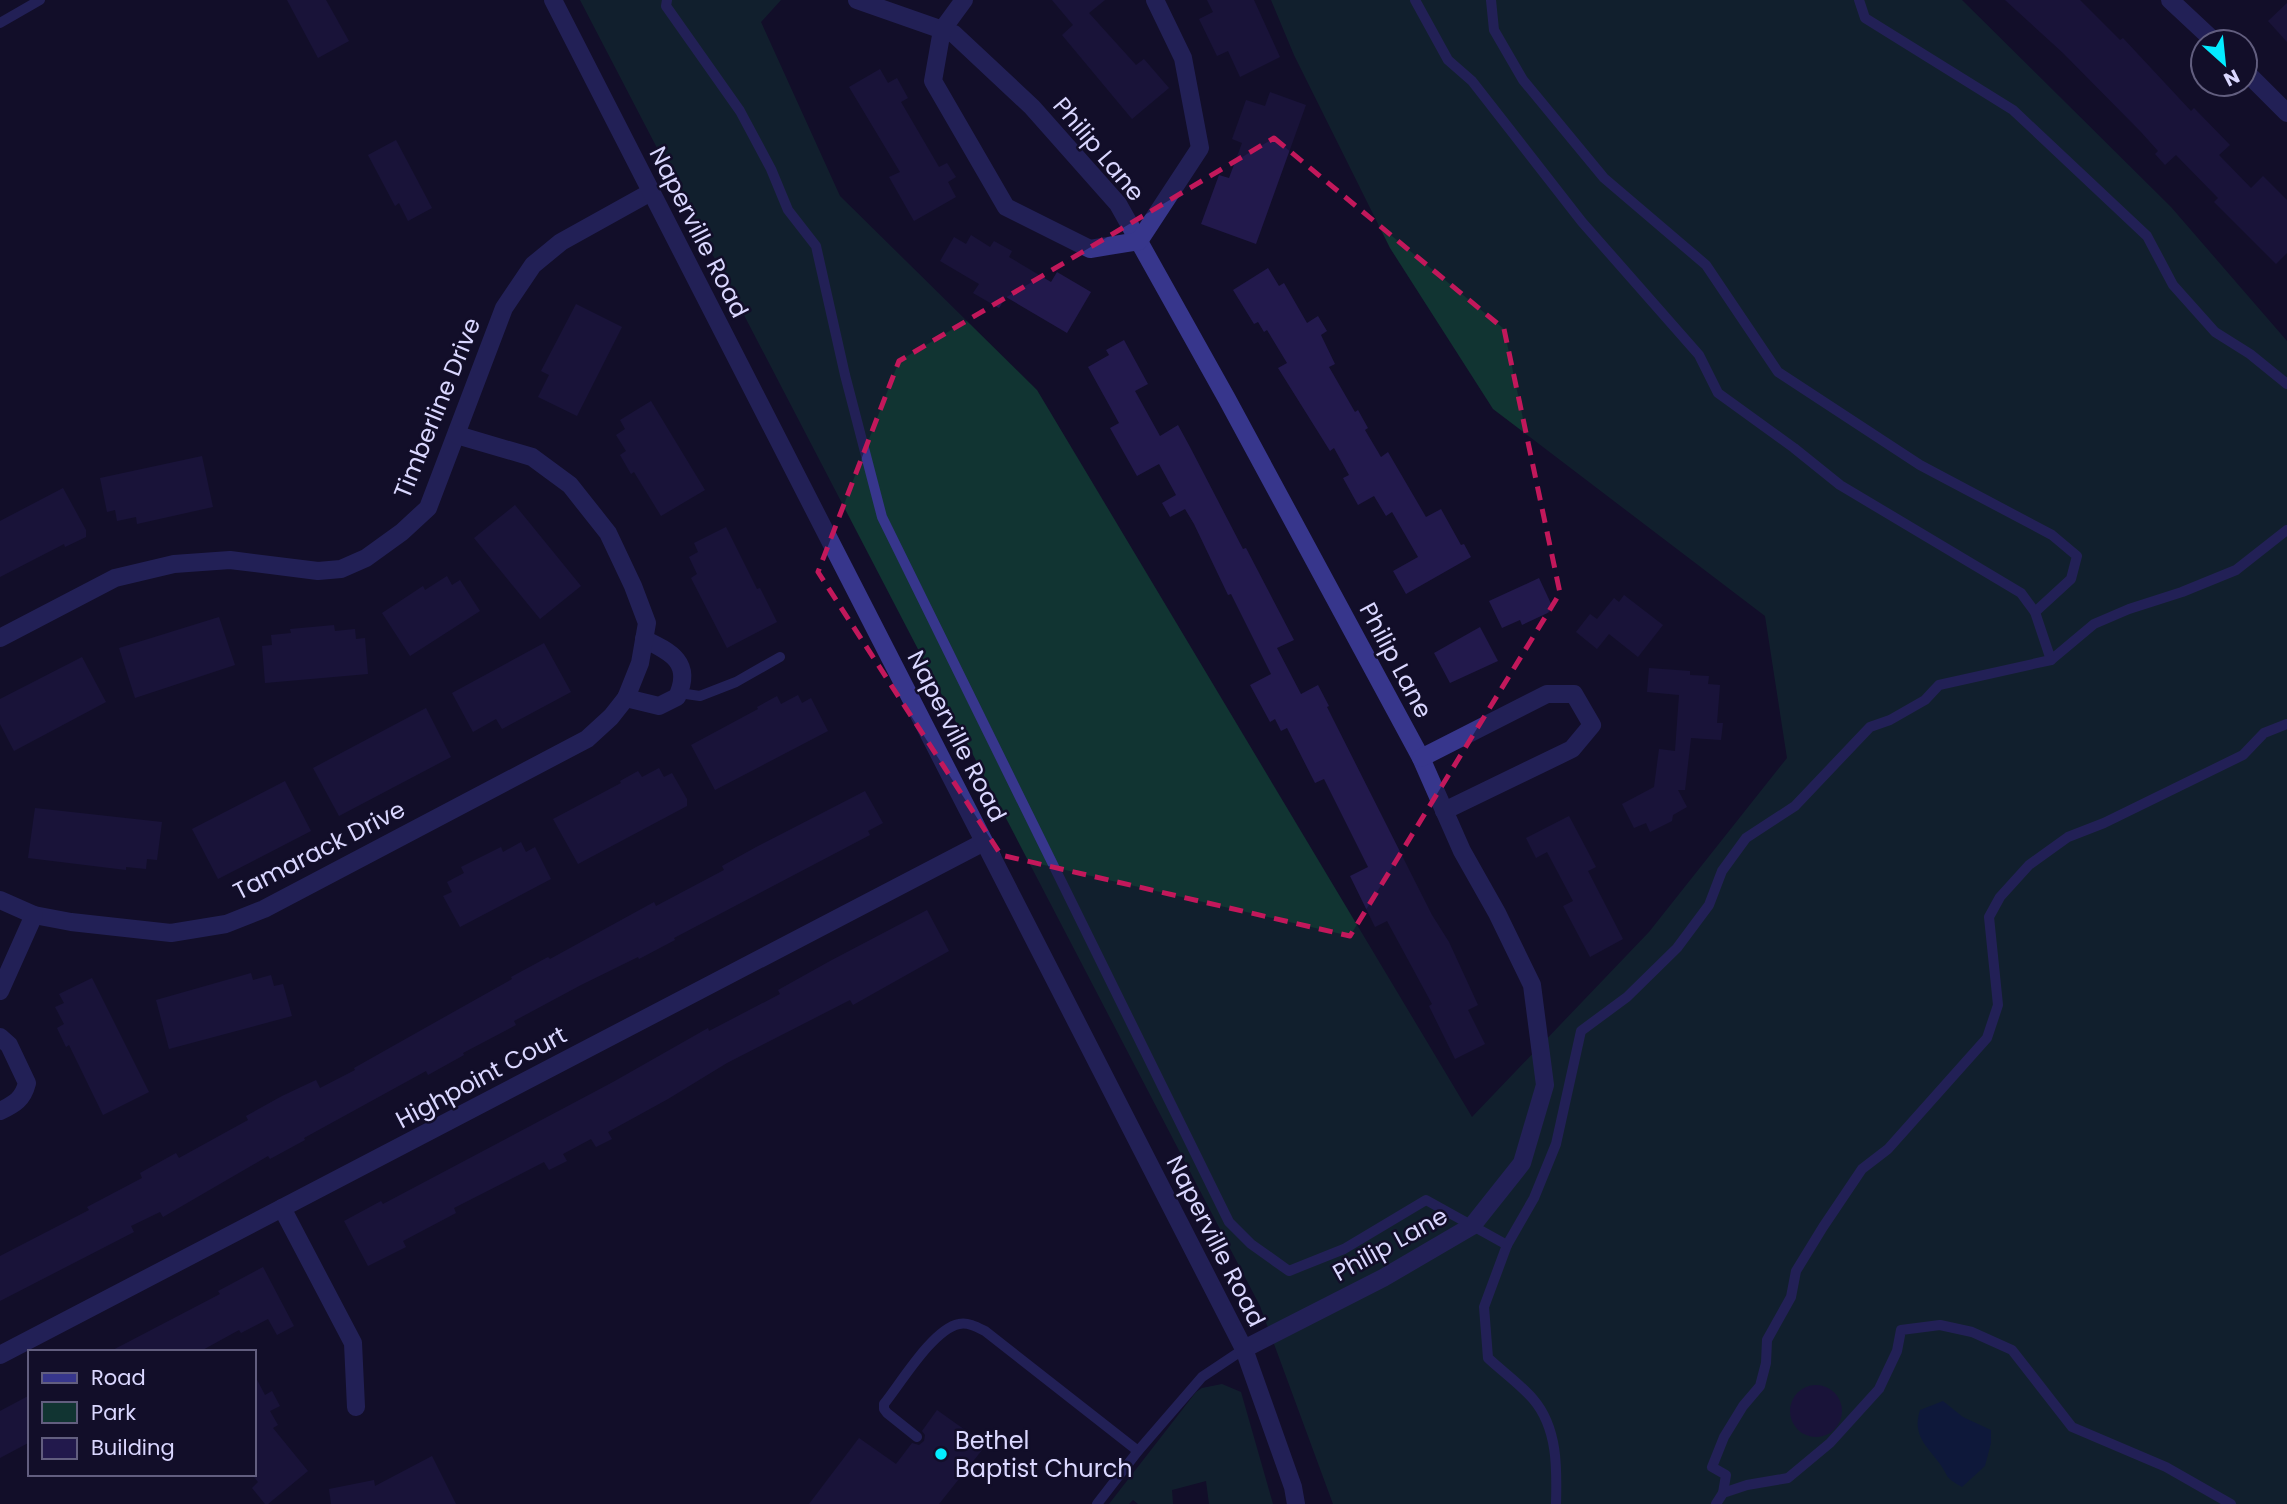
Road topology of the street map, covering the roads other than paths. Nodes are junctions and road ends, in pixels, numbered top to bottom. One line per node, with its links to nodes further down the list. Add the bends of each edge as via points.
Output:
1 (40, 0): 11 (lane)
2 (553, 0): 16 (street, Naperville Road)
3 (667, 0): 38 (lane, via 666,6 740,111 788,210 816,246 882,517 1229,1222 1289,1270 1343,1249 1426,1200)
4 (858, 0): 13 (street, Philip Lane)
5 (964, 0): 13 (street)
6 (1155, 0): 17 (street, via 1183,58 1200,148)
7 (1415, 0): 21 (lane, via 1448,60 1472,81 1582,222 1699,355 1718,393 1840,485 2021,593)
8 (1491, 0): 21 (lane, via 1493,30 1523,80 1604,178 1706,265 1778,372 1920,465 2052,535 2077,556 2071,579)
9 (1860, 0): 18 (lane, via 1865,18 2013,110 2147,236 2172,285 2215,332)
10 (2170, 0): 12 (street)
11 (0, 23)
12 (2201, 28)
13 (942, 30): 17 (street, Philip Lane, via 954,34 1032,107 1118,204); 17 (street, via 933,81 1006,207 1090,249)
14 (2259, 85): 15 (street)
15 (2287, 113)
16 (651, 192): 19 (street, Timberline Drive, via 561,242 533,265 504,308); 31 (street, Naperville Road)
17 (1139, 241): 29 (street, Philip Lane)
18 (2287, 384)
19 (457, 435): 22 (street, Timberline Drive, via 428,508 354,564 318,571 230,560 174,564 115,579); 23 (street, Tamarack Drive, via 532,457 570,485 608,533 647,623)
20 (2287, 530): 25 (lane, via 2236,570 2094,624)
21 (2035, 612): 25 (lane)
22 (0, 638)
23 (644, 639): 26 (street, via 671,652 684,680); 27 (street, Tamarack Drive)
24 (780, 657): 26 (lane, via 700,696)
25 (2051, 660): 39 (lane, via 1939,685 1925,700 1870,727 1795,806 1745,838 1722,871 1709,905 1677,948 1626,997 1581,1031 1556,1144 1534,1198)
26 (679, 693): 27 (street, via 659,706)
27 (626, 698): 33 (street, Tamarack Drive, via 587,739 264,909 226,924 171,933)
28 (2287, 724): 45 (lane, via 2264,733 2244,755 2068,837 2029,865 2000,897 1989,916 1998,1005 1987,1038 1888,1149 1862,1169 1796,1271 1791,1297 1768,1340 1760,1386 1724,1437 1712,1467 1726,1475)
29 (1421, 758): 30 (street, Philip Lane); 30 (street, via 1547,694 1574,694 1592,725 1572,748)
30 (1444, 811): 38 (street, Philip Lane, via 1532,985 1545,1085 1521,1163)
31 (984, 842): 37 (street, Highpoint Court); 40 (street, Naperville Road)
32 (0, 900): 33 (street, Tamarack Drive)
33 (34, 915): 34 (street)
34 (0, 991)
35 (0, 1037): 36 (street, via 9,1045 27,1083 18,1102)
36 (0, 1111)
37 (282, 1208): 41 (street, Highpoint Court); 42 (street, via 353,1343)
38 (1472, 1226): 39 (lane); 40 (street, Philip Lane, via 1383,1278)
39 (1507, 1245): 48 (lane, via 1484,1307 1488,1359 1535,1400 1552,1432)
40 (1244, 1349): 44 (lane, via 1202,1377); 47 (street, Naperville Road)
41 (0, 1355)
42 (356, 1406)
43 (917, 1437): 44 (lane, via 887,1413 884,1404 939,1336 962,1323 985,1331)
44 (1138, 1451): 46 (lane)
45 (1723, 1493): 49 (lane); 50 (lane, via 1788,1478 1830,1443 1880,1389 1897,1351 1900,1330 1940,1325 1972,1332 2012,1350 2072,1427 2166,1467)
46 (1097, 1504)
47 (1296, 1504)
48 (1556, 1504)
49 (1716, 1504)
50 (2231, 1504)

